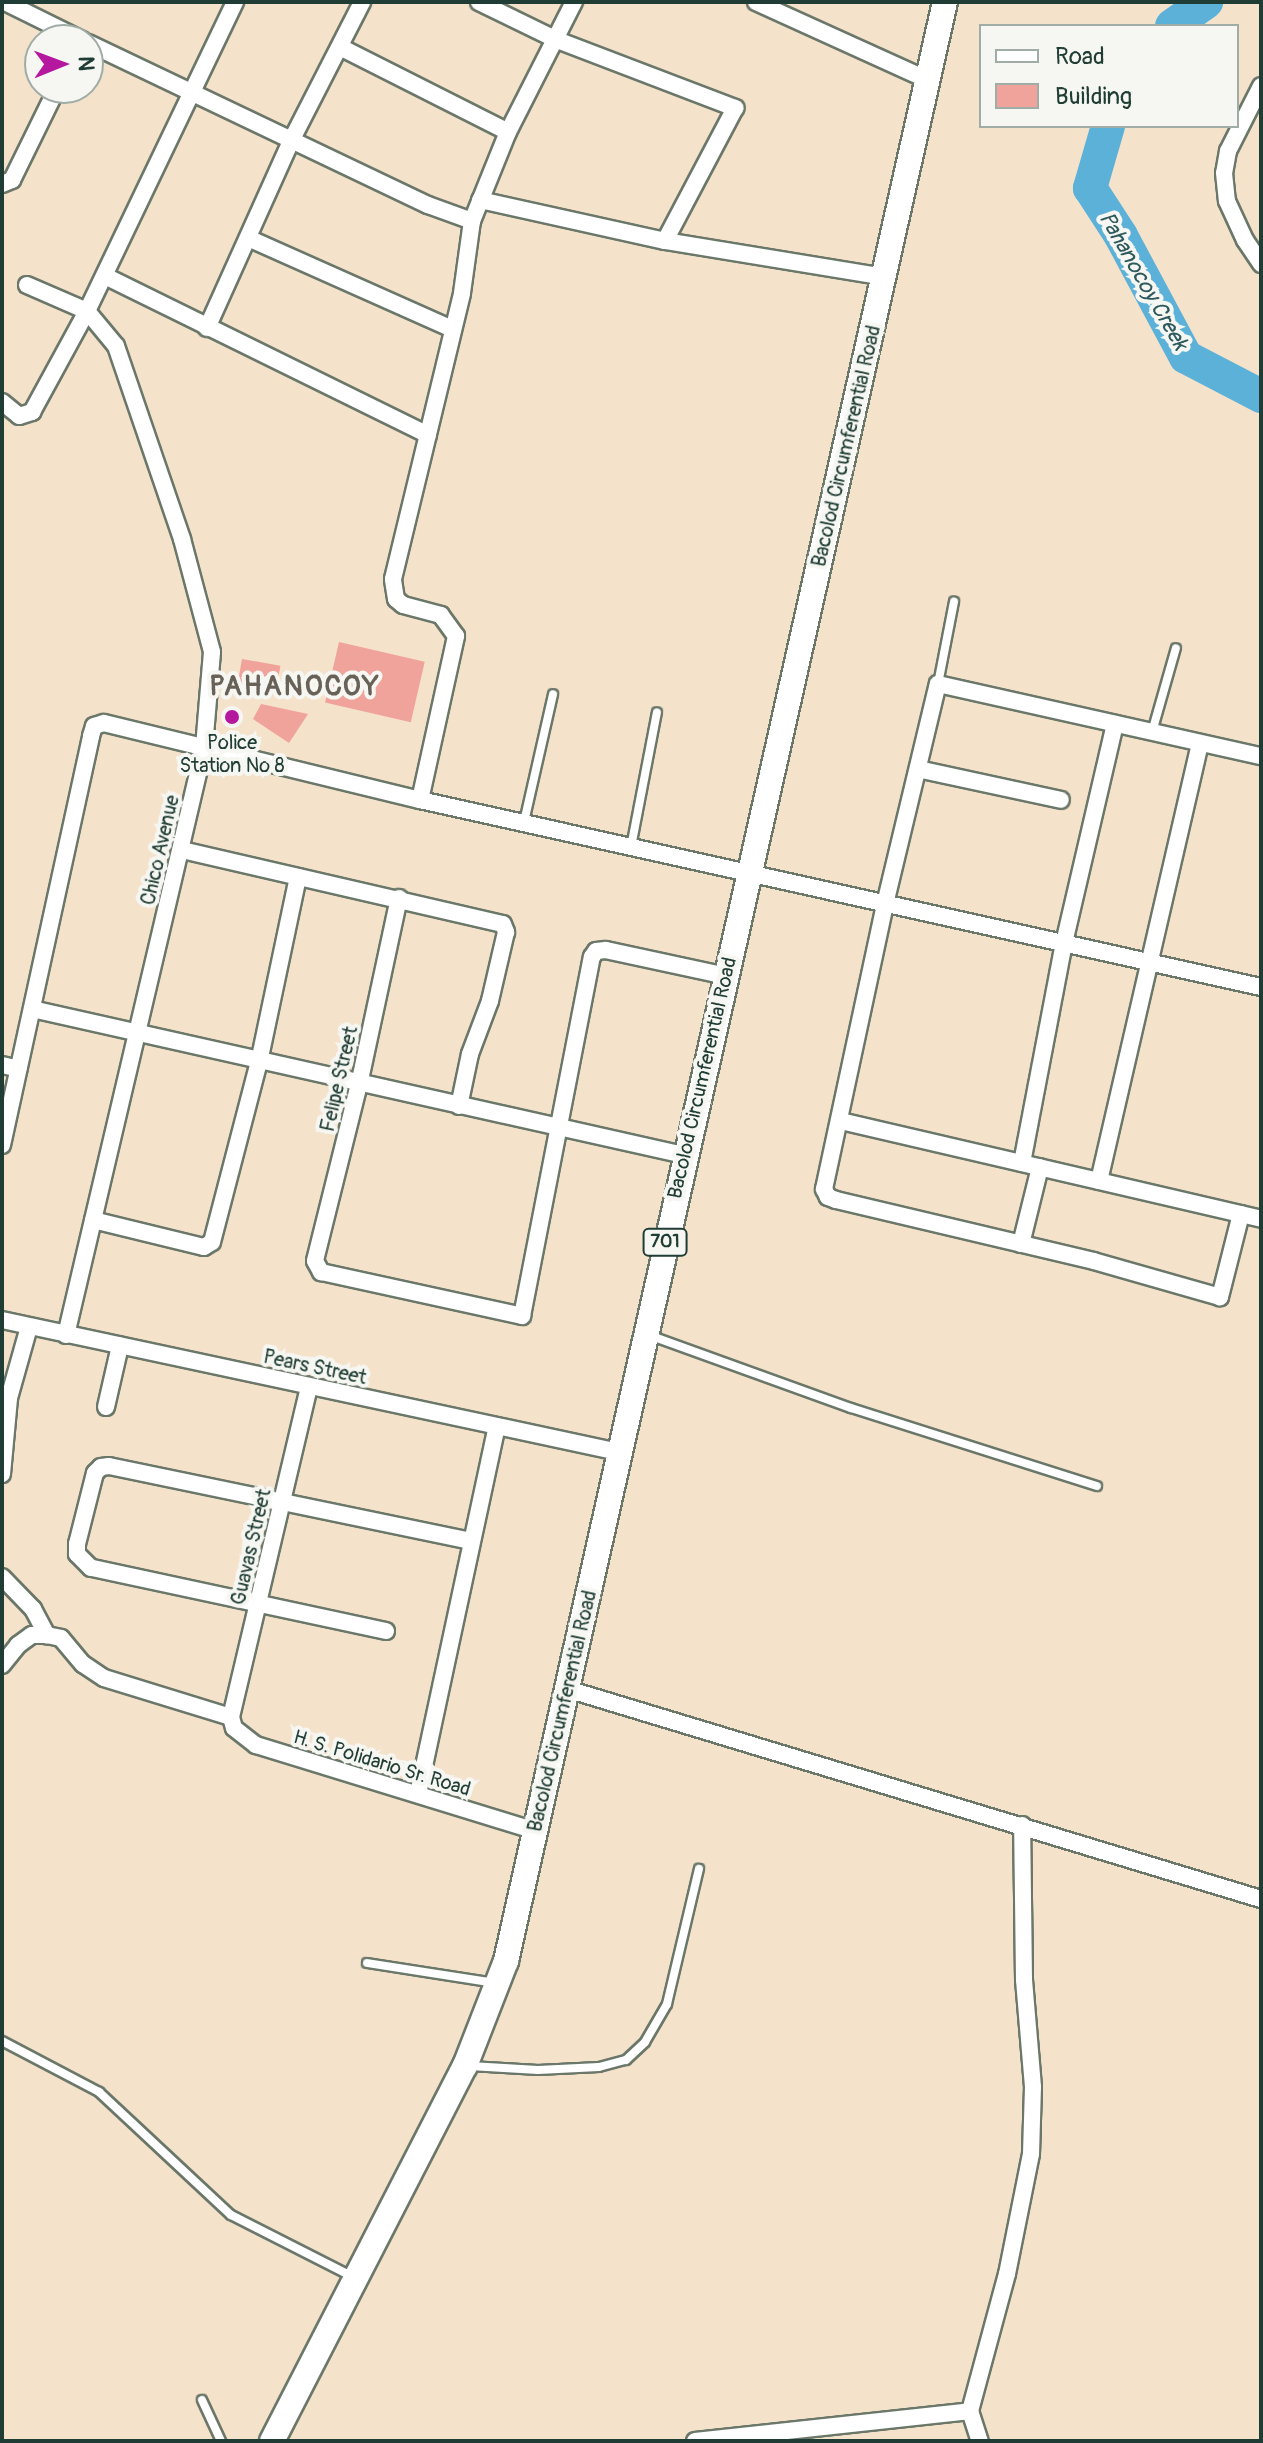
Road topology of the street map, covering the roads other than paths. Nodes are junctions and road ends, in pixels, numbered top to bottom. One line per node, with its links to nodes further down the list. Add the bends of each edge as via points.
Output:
1 (5, 2): 8 (street)
2 (235, 2): 14 (street)
3 (362, 2): 10 (street)
4 (479, 2): 9 (street)
5 (574, 2): 9 (street)
6 (756, 2): 12 (street)
7 (945, 2): 12 (main road, Bacolod Circumferential Road / 701)
8 (49, 24)
9 (557, 40): 17 (street); 23 (street, via 735,108)
10 (340, 47): 17 (street); 18 (street)
11 (104, 51): 14 (street)
12 (928, 80): 26 (main road, Bacolod Circumferential Road / 701)
13 (1261, 86): 15 (street)
14 (192, 92): 18 (street); 25 (street)
15 (1257, 103): 24 (street, via 1228,151 1224,173 1227,201)
16 (49, 104): 19 (street, via 12,180)
17 (508, 132): 20 (street)
18 (291, 141): 21 (street); 22 (street)
19 (2, 184)
20 (480, 200): 21 (street); 23 (street)
21 (472, 221): 30 (street)
22 (248, 238): 29 (street); 30 (street)
23 (665, 241): 26 (street)
24 (1261, 264)
25 (105, 276): 28 (street); 29 (street)
26 (884, 277): 49 (main road, Bacolod Circumferential Road / 701)
27 (27, 285): 28 (street, Chico Avenue)
28 (87, 311): 31 (street, via 32,412 19,416); 41 (street, Chico Avenue, via 116,346 182,539 212,652)
29 (207, 328): 32 (street)
30 (452, 329): 32 (street)
31 (2, 402)
32 (428, 435): 44 (street, via 393,590 403,605 447,619 456,636)
33 (954, 602): 35 (lane)
34 (1176, 648): 39 (lane)
35 (938, 684): 38 (street); 43 (street)
36 (553, 694): 46 (lane)
37 (657, 712): 47 (lane)
38 (1115, 724): 39 (street); 53 (street)
39 (1152, 733): 40 (street)
40 (1200, 743): 42 (street); 54 (street)
41 (204, 748): 44 (street); 48 (street, Chico Avenue); 57 (street, via 104,723 94,726)
42 (1261, 756)
43 (918, 769): 45 (street); 52 (street)
44 (420, 800): 46 (street)
45 (1061, 800)
46 (524, 823): 47 (street)
47 (631, 847): 49 (street)
48 (182, 850): 50 (street); 58 (street, Chico Avenue)
49 (750, 872): 52 (street); 55 (main road, Bacolod Circumferential Road / 701)
50 (298, 877): 51 (street); 59 (street)
51 (399, 898): 61 (street, Felipe Street); 62 (street, via 497,922 506,932)
52 (885, 904): 53 (street); 63 (street)
53 (1064, 943): 54 (street); 67 (street)
54 (1148, 964): 56 (street); 69 (street)
55 (726, 976): 64 (street, via 596,951); 66 (main road, Bacolod Circumferential Road / 701)
56 (1261, 987)
57 (32, 1009): 58 (street); 60 (street)
58 (137, 1034): 59 (street); 72 (street, Chico Avenue)
59 (259, 1062): 61 (street); 72 (street, via 212,1242 204,1247)
60 (10, 1067): 65 (street)
61 (359, 1084): 62 (street); 64 (street, Felipe Street, via 315,1261 321,1272 522,1316)
62 (459, 1106): 64 (street)
63 (841, 1121): 67 (street); 73 (street, via 824,1189 828,1197)
64 (557, 1128): 66 (street)
65 (2, 1145)
66 (684, 1155): 76 (main road, Bacolod Circumferential Road / 701)
67 (1022, 1163): 68 (street)
68 (1040, 1167): 69 (street); 73 (street)
69 (1099, 1181): 70 (street)
70 (1241, 1214): 71 (street); 73 (street, via 1220,1297)
71 (1261, 1219)
72 (93, 1220): 77 (street, Chico Avenue)
73 (1021, 1244)
74 (2, 1320): 75 (street, Pears Street)
75 (29, 1327): 77 (street, Pears Street); 83 (street, via 9,1398)
76 (645, 1333): 82 (main road, Bacolod Circumferential Road / 701); 84 (lane, via 851,1408)
77 (66, 1335): 78 (street, Pears Street)
78 (120, 1346): 79 (street, Pears Street); 80 (street)
79 (309, 1387): 81 (street, Pears Street); 85 (street, Guavas Street)
80 (106, 1407)
81 (497, 1426): 82 (street, Pears Street); 86 (street)
82 (619, 1452): 92 (main road, Bacolod Circumferential Road / 701)
83 (2, 1474)
84 (1097, 1486)
85 (281, 1504): 86 (street); 88 (street, Guavas Street); 88 (street, via 101,1467 77,1544 77,1554 91,1568)
86 (470, 1541): 94 (street)
87 (2, 1577): 90 (street, via 33,1609)
88 (259, 1604): 89 (street); 93 (street, Guavas Street)
89 (386, 1631)
90 (47, 1635): 91 (street, via 32,1635); 93 (street, via 61,1638 83,1664 104,1678)
91 (2, 1665)
92 (567, 1689): 95 (street); 96 (main road, Bacolod Circumferential Road / 701)
93 (231, 1717): 94 (street, H. S. Polidario Sr. Road, via 241,1737 256,1745)
94 (418, 1794): 96 (street, H. S. Polidario Sr. Road)
95 (1022, 1825): 98 (street); 105 (street, via 1031,2154 1007,2274)
96 (535, 1831): 100 (main road, Bacolod Circumferential Road / 701)
97 (699, 1869): 102 (lane, via 667,2004 645,2042 626,2060 538,2070)
98 (1261, 1899)
99 (367, 1963): 100 (lane)
100 (498, 1984): 102 (main road, Bacolod Circumferential Road / 701)
101 (2, 2041): 103 (lane, via 99,2092 231,2215)
102 (465, 2066): 103 (main road, Bacolod Circumferential Road / 701)
103 (356, 2279): 107 (main road, Bacolod Circumferential Road / 701)
104 (202, 2400): 106 (lane)
105 (970, 2411): 108 (street); 109 (street)
106 (221, 2441)
107 (272, 2441)
108 (695, 2441)
109 (980, 2441)

